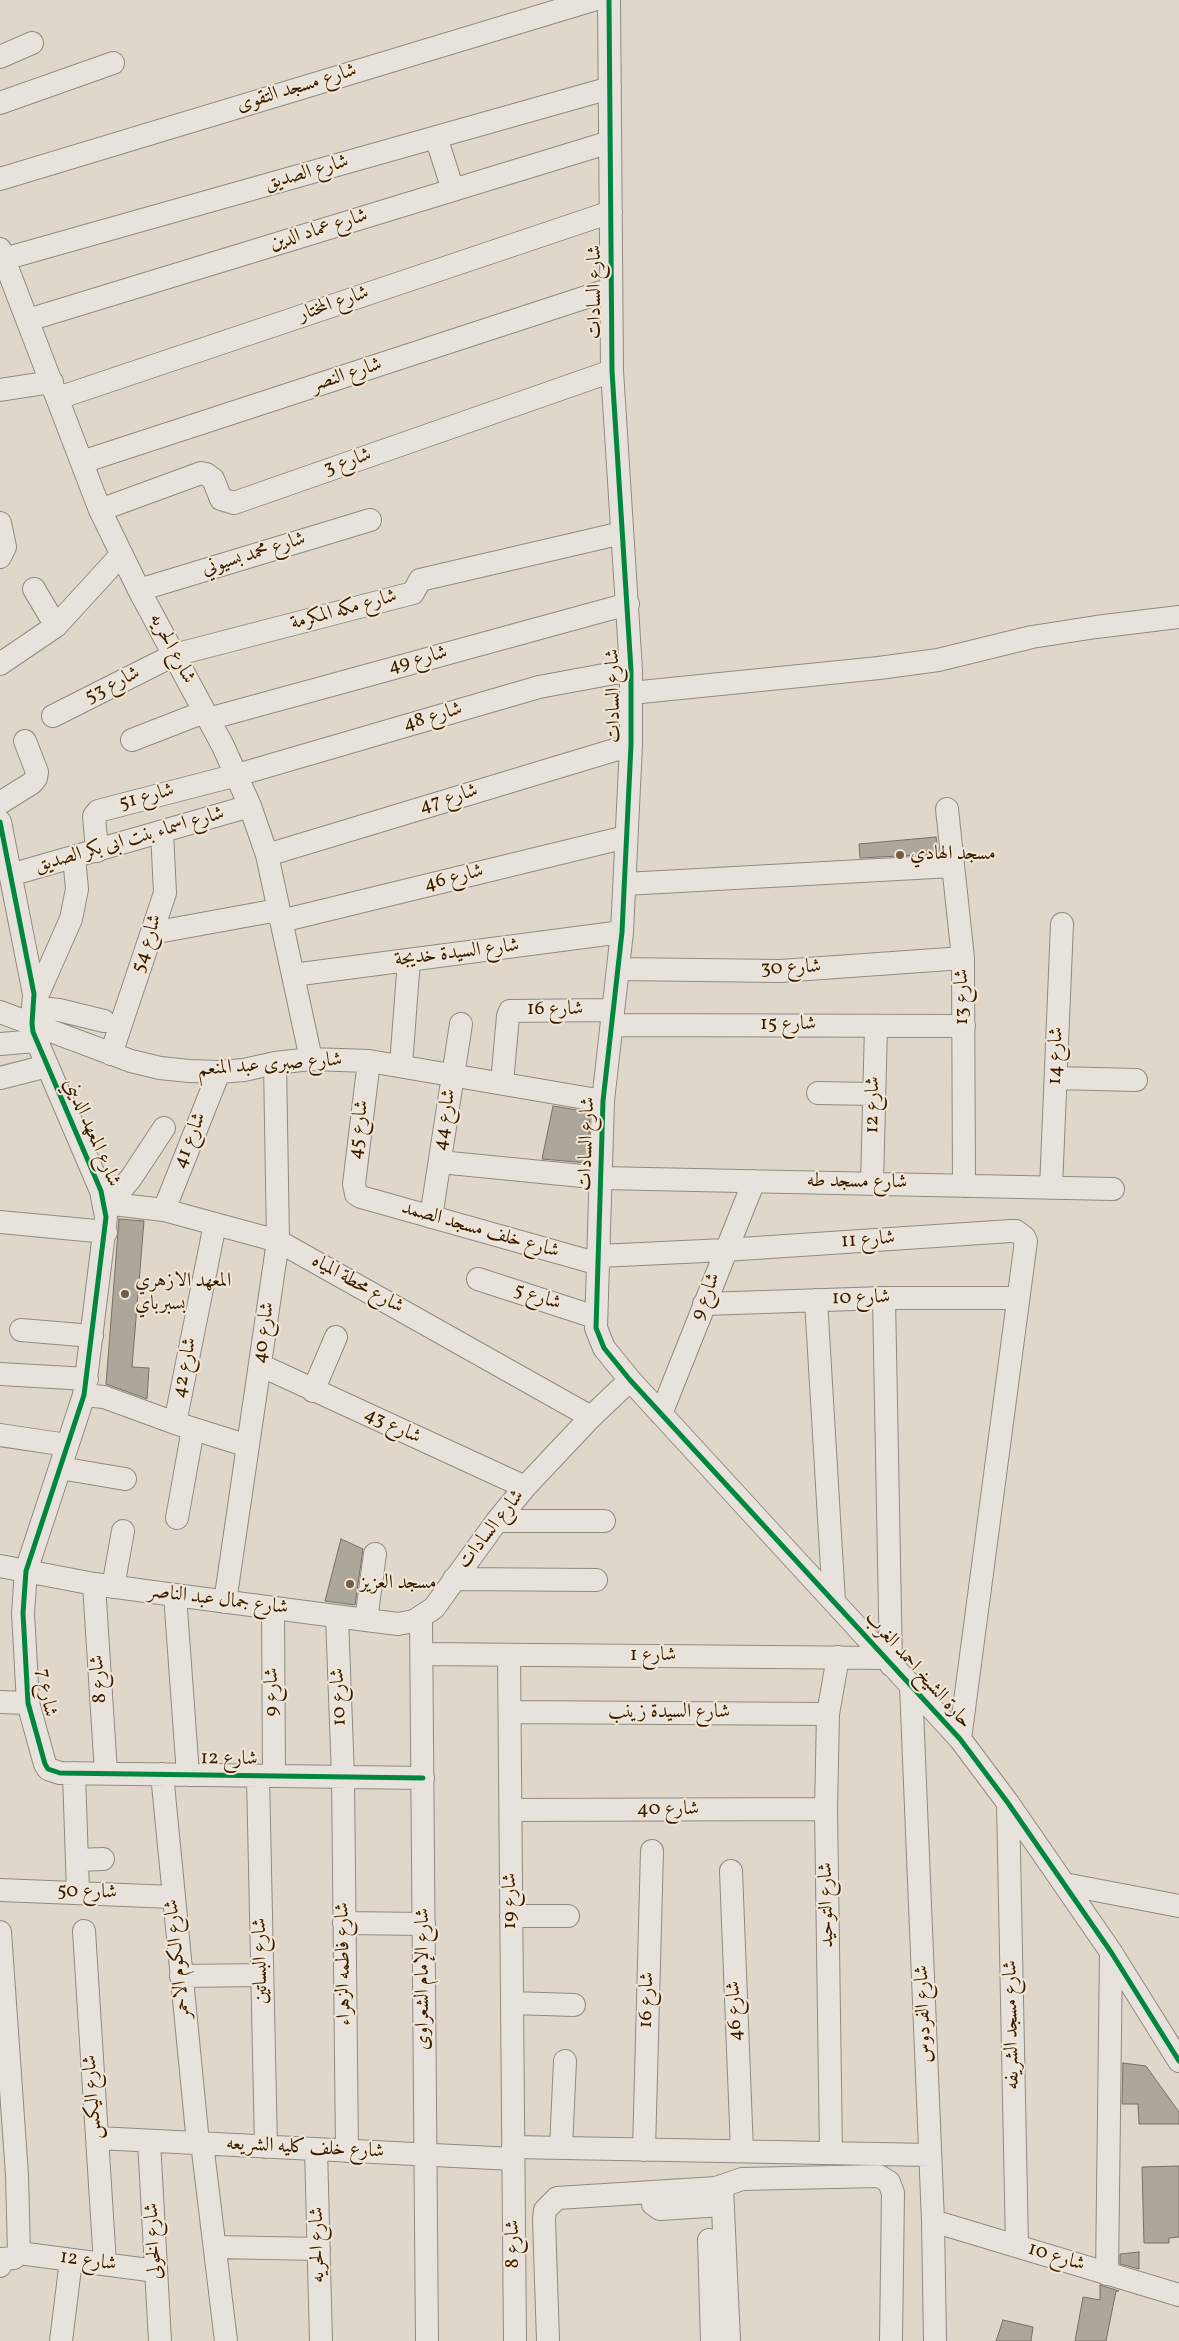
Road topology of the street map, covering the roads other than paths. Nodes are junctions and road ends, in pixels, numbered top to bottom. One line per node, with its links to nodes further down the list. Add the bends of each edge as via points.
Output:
1 (593, 0): 10 (street, شارع مسجد التقوى)
2 (609, 0): 6 (street, شارع السادات)
3 (32, 43): 4 (street)
4 (0, 58)
5 (113, 63): 7 (street)
6 (610, 88): 8 (street, شارع الصديق); 9 (street, شارع السادات)
7 (0, 103)
8 (436, 137): 11 (street); 13 (street, شارع الصديق)
9 (610, 142): 11 (street, شارع عماد الدين); 12 (street, شارع السادات)
10 (0, 179)
11 (453, 190): 15 (street, شارع عماد الدين)
12 (611, 212): 14 (street, شارع السادات); 18 (street, شارع المختار)
13 (2, 254): 15 (street, شارع الحريه)
14 (611, 289): 16 (street, شارع السادات); 19 (street, شارع النصر)
15 (28, 320): 18 (street, شارع الحريه)
16 (612, 372): 20 (street, شارع 3, via 234,503 221,499 213,479 201,473); 23 (street, شارع السادات)
17 (0, 390): 18 (street, شارع المختار)
18 (55, 390): 19 (street, شارع الحريه)
19 (82, 462): 20 (street, شارع الحريه)
20 (100, 510): 24 (street, شارع الحريه)
21 (370, 520): 27 (street, شارع محمد بسيوني)
22 (0, 523): 25 (street, via 5,547)
23 (622, 533): 28 (street, شارع السادات); 31 (street, شارع مكه المكرمة, via 420,580 413,592)
24 (121, 555): 27 (street, شارع الحريه); 30 (street)
25 (0, 557)
26 (34, 589): 30 (street)
27 (139, 590): 31 (street, شارع الحريه)
28 (628, 604): 33 (street, شارع السادات); 35 (street, شارع 49)
29 (1179, 617): 34 (street, via 1032,637 929,662)
30 (56, 626): 32 (street)
31 (174, 655): 35 (street, شارع الحريه); 36 (street, شارع 53)
32 (2, 659)
33 (632, 670): 34 (street, شارع السادات); 40 (street, شارع 48, via 539,687)
34 (631, 693): 39 (street, شارع السادات)
35 (206, 715): 37 (street, شارع 49); 40 (street, شارع الحريه)
36 (52, 716)
37 (132, 740)
38 (25, 742): 41 (street, via 37,772 36,778)
39 (631, 745): 46 (street, شارع السادات); 48 (street, شارع 47)
40 (237, 774): 42 (street, شارع الحريه); 47 (street, شارع 51, via 98,811 94,819)
41 (0, 803)
42 (250, 806): 45 (street, شارع اسماء بنت ابى بكر الصديق); 48 (street, شارع الحريه)
43 (947, 809): 50 (street, شارع 13)
44 (0, 822): 51 (street, شارع المعهد الديني)
45 (162, 832): 47 (street, شارع اسماء بنت ابى بكر الصديق); 56 (street, شارع 54, via 166,887)
46 (626, 837): 52 (street, شارع السادات); 53 (street, شارع 46)
47 (96, 851): 49 (street, شارع اسماء بنت ابى بكر الصديق)
48 (267, 855): 53 (street, شارع الحريه)
49 (74, 857): 51 (street, شارع اسماء بنت ابى بكر الصديق); 63 (street, via 77,888 71,919)
50 (952, 866): 52 (street); 57 (street, شارع 13)
51 (10, 875): 63 (street, شارع المعهد الديني, via 33,989)
52 (624, 884): 55 (street, شارع السادات)
53 (280, 915): 56 (street, شارع 46); 60 (street, شارع الحريه)
54 (1062, 924): 78 (street, شارع 14)
55 (622, 932): 58 (street, شارع السيدة خديجة); 59 (street, شارع السادات)
56 (152, 933): 69 (street, شارع 54)
57 (963, 958): 59 (street, شارع 30, via 780,971); 67 (street, شارع 13)
58 (409, 960): 60 (street, شارع السيدة خديجة); 73 (street)
59 (618, 969): 62 (street, شارع السادات)
60 (293, 975): 70 (street, شارع الحريه)
61 (0, 1012): 63 (street, شارع صبرى عبد المنعم)
62 (613, 1017): 66 (street, شارع 15); 80 (street, شارع 16, via 510,1011); 83 (street, شارع السادات)
63 (33, 1020): 64 (street, via 60,1010); 68 (street); 69 (street, شارع صبرى عبد المنعم); 74 (street, شارع المعهد الديني)
64 (104, 1021)
65 (461, 1024): 76 (street, شارع 44)
66 (876, 1026): 67 (street, شارع 15); 82 (street, شارع 12)
67 (964, 1026): 89 (street, شارع 13)
68 (0, 1044)
69 (111, 1054): 75 (street, شارع صبرى عبد المنعم, via 160,1068)
70 (311, 1059): 71 (street, شارع صبرى عبد المنعم); 72 (street, شارع صبرى عبد المنعم)
71 (369, 1061): 73 (street, شارع صبرى عبد المنعم); 92 (street, شارع 45, via 354,1184 354,1190)
72 (275, 1063): 75 (street, شارع صبرى عبد المنعم); 99 (street, شارع 40)
73 (401, 1065): 76 (street, شارع صبرى عبد المنعم)
74 (47, 1066): 77 (street); 93 (street, شارع المعهد الديني)
75 (219, 1072): 94 (street, شارع 41)
76 (453, 1075): 80 (street, شارع صبرى عبد المنعم); 85 (street, شارع 44)
77 (0, 1078)
78 (1056, 1078): 79 (street); 90 (street, شارع 14)
79 (1136, 1080)
80 (502, 1083): 83 (street, شارع صبرى عبد المنعم)
81 (818, 1093): 82 (street)
82 (874, 1094): 88 (street, شارع 12)
83 (603, 1101): 86 (street, شارع السادات)
84 (164, 1128): 93 (street, via 131,1178)
85 (440, 1162): 86 (street, شارع مسجد طه); 95 (street, شارع 44)
86 (602, 1178): 87 (street, شارع مسجد طه); 101 (street, شارع السادات)
87 (754, 1181): 88 (street, شارع مسجد طه); 100 (street, شارع 9)
88 (872, 1184): 89 (street, شارع مسجد طه)
89 (964, 1186): 90 (street, شارع مسجد طه)
90 (1051, 1188): 91 (street, شارع مسجد طه)
91 (1113, 1189)
92 (361, 1197): 95 (street, شارع خلف مسجد الصمد)
93 (104, 1203): 94 (street, شارع محطة المياه); 98 (street, شارع المعهد الديني)
94 (164, 1210): 97 (street, شارع محطة المياه)
95 (431, 1217): 101 (street, شارع خلف مسجد الصمد)
96 (0, 1222): 98 (street)
97 (214, 1224): 99 (street, شارع محطة المياه); 118 (street, شارع 42)
98 (106, 1232): 109 (street, شارع المعهد الديني)
99 (278, 1241): 111 (street, شارع 40); 117 (street, شارع محطة المياه)
100 (725, 1250): 101 (street, شارع خلف مسجد الصمد); 104 (street, شارع 11, via 1011,1231 1021,1233 1026,1242); 106 (street, شارع 9)
101 (599, 1260): 107 (street, شارع السادات)
102 (478, 1279): 107 (street, شارع 5)
103 (884, 1298): 104 (street, شارع 10); 105 (street, شارع 10); 145 (street)
104 (1018, 1298): 151 (street)
105 (816, 1300): 106 (street, شارع 10); 137 (street)
106 (704, 1304): 116 (street, شارع 9)
107 (595, 1317): 113 (street, شارع السادات, via 604,1348)
108 (20, 1330): 109 (street)
109 (92, 1336): 114 (street, شارع المعهد الديني)
110 (336, 1337): 115 (street)
111 (260, 1365): 115 (street, شارع 43); 121 (street, شارع 40)
112 (0, 1374): 114 (street)
113 (630, 1380): 116 (street, حارة الشيخ احمد الغرب); 117 (street, شارع السادات)
114 (86, 1387): 118 (street, via 104,1397); 120 (street, شارع المعهد الديني)
115 (313, 1391): 124 (street, شارع 43)
116 (661, 1414): 137 (street, حارة الشيخ احمد الغرب)
117 (591, 1417): 124 (street, شارع السادات)
118 (184, 1426): 121 (street); 125 (street, شارع 42)
119 (0, 1435): 120 (street)
120 (67, 1446): 122 (street, شارع المعهد الديني)
121 (248, 1446): 136 (street, شارع 40)
122 (60, 1468): 123 (street); 131 (street, شارع المعهد الديني)
123 (125, 1478)
124 (525, 1488): 126 (street, شارع السادات)
125 (177, 1518)
126 (497, 1521): 127 (street); 132 (street, شارع السادات)
127 (604, 1521)
128 (123, 1531): 134 (street, شارع 8)
129 (375, 1554): 141 (street)
130 (0, 1566): 131 (street, شارع جمال عبد الناصر)
131 (26, 1571): 134 (street, شارع جمال عبد الناصر); 148 (street, شارع 7, via 23,1613)
132 (454, 1579): 133 (street); 139 (street, شارع السادات)
133 (596, 1580)
134 (103, 1586): 135 (street, شارع جمال عبد الناصر); 154 (street, شارع 8)
135 (175, 1595): 136 (street, شارع جمال عبد الناصر); 156 (street)
136 (225, 1602): 138 (street, شارع جمال عبد الناصر)
137 (834, 1602): 145 (street, حارة الشيخ احمد الغرب)
138 (273, 1608): 140 (street, شارع جمال عبد الناصر); 157 (street, شارع 9)
139 (428, 1613): 141 (street, شارع جمال عبد الناصر, via 398,1624); 142 (street, شارع الإمام الشعراوى)
140 (337, 1617): 141 (street, شارع جمال عبد الناصر); 158 (street, شارع 10)
141 (366, 1620)
142 (422, 1654): 143 (street, شارع 1); 159 (street, شارع الإمام الشعراوى)
143 (509, 1655): 144 (street, شارع 1); 149 (street, شارع 19)
144 (838, 1657): 145 (street, شارع 1); 150 (street, شارع التوحيد)
145 (888, 1661): 146 (street, حارة الشيخ احمد الغرب)
146 (911, 1686): 151 (street, حارة الشيخ احمد الغرب); 199 (street, شارع الفردوس)
147 (0, 1702): 148 (street)
148 (28, 1703): 152 (street, شارع 7)
149 (510, 1712): 150 (street, شارع السيدة زينب); 162 (street, شارع 19)
150 (828, 1714): 161 (street, شارع التوحيد)
151 (960, 1739): 160 (street, حارة الشيخ احمد الغرب)
152 (43, 1759): 153 (street, شارع 12, via 48,1769 54,1772)
153 (74, 1773): 154 (street, شارع 12); 165 (street)
154 (106, 1774): 155 (street, شارع 12)
155 (162, 1774): 156 (street, شارع 12); 170 (street, شارع الكوم الاحمر)
156 (188, 1775): 157 (street, شارع 12)
157 (266, 1776): 158 (street, شارع 12); 180 (street, شارع البساتين)
158 (343, 1777): 159 (street, شارع 12); 174 (street, شارع فاطمه الزهراء)
159 (423, 1778): 175 (street, شارع الإمام الشعراوى)
160 (1008, 1804): 167 (street, حارة الشيخ احمد الغرب); 203 (street, شارع مسجد الشريفه)
161 (826, 1809): 162 (street, شارع 40); 197 (street, شارع التوحيد)
162 (510, 1810): 172 (street, شارع 19)
163 (652, 1851): 193 (street, شارع 16)
164 (103, 1859): 165 (street)
165 (77, 1860): 169 (street)
166 (731, 1871): 195 (street, شارع 46)
167 (1064, 1884): 171 (street); 178 (street, حارة الشيخ احمد الغرب)
168 (0, 1890): 169 (street, شارع 50)
169 (78, 1893): 170 (street, شارع 50)
170 (173, 1897): 181 (street, شارع الكوم الاحمر)
171 (1179, 1906)
172 (511, 1916): 173 (street); 182 (street, شارع 19)
173 (568, 1916)
174 (344, 1923): 175 (street); 194 (street, شارع فاطمه الزهراء)
175 (424, 1924): 198 (street, شارع الإمام الشعراوى)
176 (84, 1931): 187 (street, شارع اليكس)
177 (0, 1932): 179 (street)
178 (1111, 1952): 185 (street, حارة الشيخ احمد الغرب); 211 (street)
179 (1, 1964): 186 (street)
180 (262, 1975): 181 (street); 190 (street, شارع البساتين)
181 (181, 1976): 189 (street, شارع الكوم الاحمر)
182 (512, 2004): 183 (street); 196 (street, شارع 19)
183 (574, 2005)
184 (565, 2061): 191 (street)
185 (1179, 2062)
186 (5, 2087): 200 (street)
187 (97, 2138): 188 (street, شارع خلف كليه الشريعه); 208 (street, شارع اليكس)
188 (149, 2141): 189 (street, شارع خلف كليه الشريعه); 210 (street, شارع الخولى)
189 (200, 2143): 190 (street, شارع خلف كليه الشريعه); 204 (street, شارع الكوم الاحمر)
190 (266, 2147): 192 (street, شارع خلف كليه الشريعه)
191 (561, 2148): 193 (street, شارع خلف كليه الشريعه); 196 (street, شارع خلف كليه الشريعه)
192 (316, 2150): 194 (street, شارع خلف كليه الشريعه); 205 (street, شارع الحريه)
193 (644, 2150): 195 (street, شارع خلف كليه الشريعه)
194 (347, 2151): 198 (street, شارع خلف كليه الشريعه)
195 (742, 2151): 197 (street, شارع خلف كليه الشريعه)
196 (513, 2153): 198 (street, شارع خلف كليه الشريعه); 218 (street, شارع 8)
197 (831, 2153): 199 (street, شارع خلف كليه الشريعه)
198 (426, 2155): 217 (street, شارع الإمام الشعراوى)
199 (930, 2155): 202 (street, شارع الفردوس)
200 (8, 2175): 206 (street)
201 (716, 2197): 219 (street, via 657,2208 653,2204 652,2192 566,2196 550,2203 544,2219); 220 (street); 221 (street); 222 (street, via 742,2179 879,2176 889,2182 893,2193)
202 (934, 2221): 203 (street, شارع 10); 223 (street, شارع الفردوس)
203 (1017, 2246): 211 (street, شارع 10)
204 (215, 2247): 205 (street); 215 (street, شارع الكوم الاحمر)
205 (319, 2249): 216 (street, شارع الحريه)
206 (19, 2253): 207 (street, شارع 12); 209 (street, via 14,2258 2,2259)
207 (71, 2260): 208 (street, شارع 12); 213 (street)
208 (105, 2264): 210 (street, شارع 12)
209 (0, 2266)
210 (156, 2271): 214 (street, شارع الخولى)
211 (1107, 2274): 212 (street, شارع 10)
212 (1179, 2295)
213 (61, 2341)
214 (160, 2341)
215 (226, 2341)
216 (321, 2341)
217 (427, 2341)
218 (515, 2341)
219 (548, 2341)
220 (712, 2341)
221 (729, 2341)
222 (892, 2341)
223 (936, 2341)

